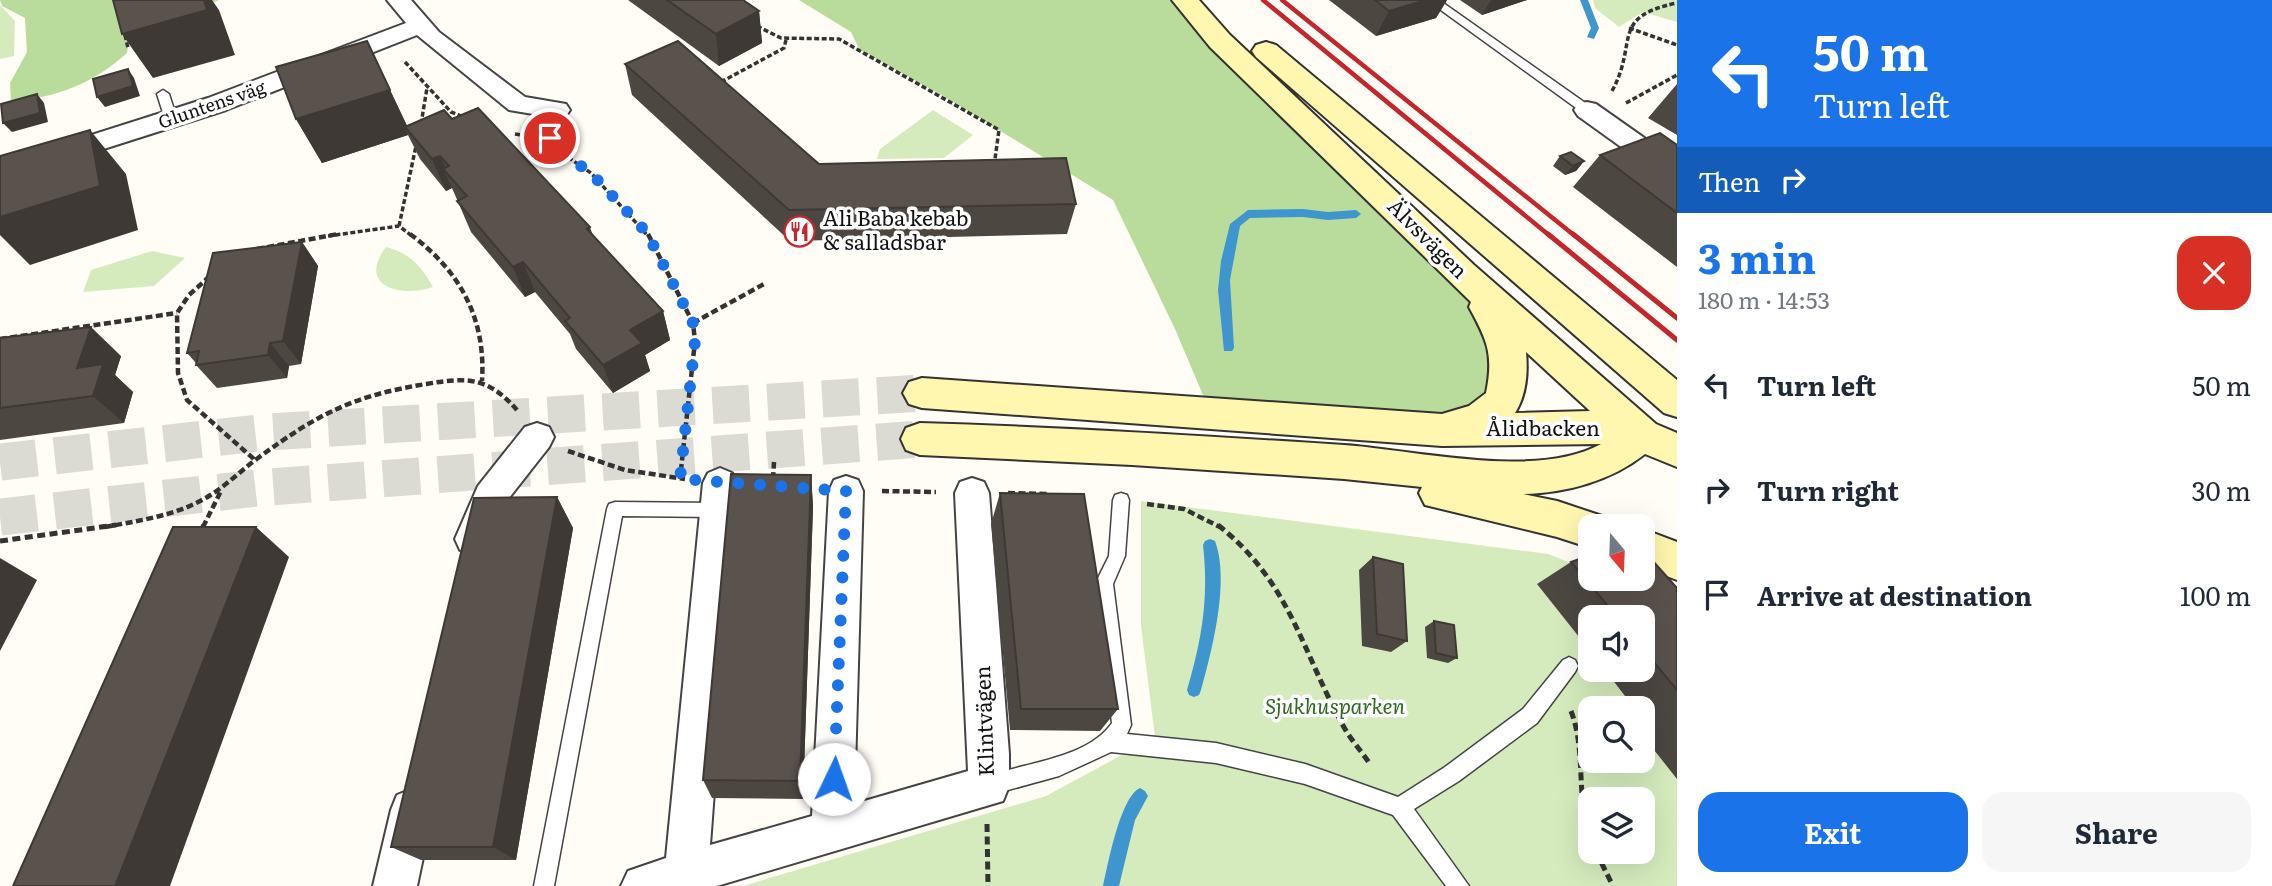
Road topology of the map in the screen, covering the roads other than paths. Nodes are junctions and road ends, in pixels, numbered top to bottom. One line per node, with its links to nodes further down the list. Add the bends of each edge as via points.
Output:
1 (398, 0): 5 (street, via 413,13)
2 (1185, 0): 12 (main road, Älvsvägen, via 1220,41)
3 (1195, 0): 13 (main road, Älvsvägen, via 1246,33)
4 (1432, 0): 7 (lane)
5 (419, 26): 8 (street, via 518,104); 9 (street, Gluntens väg)
6 (163, 94): 9 (lane)
7 (1595, 103): 11 (street)
8 (556, 110)
9 (171, 119): 10 (street, Gluntens väg)
10 (0, 173)
11 (1677, 174)
12 (1462, 274): 16 (main road, via 1496,320 1508,348 1510,368 1503,401 1482,416); 17 (main road, Älvsvägen)
13 (1584, 323): 15 (main road, Älvsvägen); 17 (main road, via 1634,382 1645,411)
14 (922, 393): 16 (main road, Ålidbacken)
15 (1677, 402)
16 (1442, 430): 17 (main road, Ålidbacken, via 1596,427)
17 (1641, 435): 20 (main road); 21 (main road, Ålidbacken, via 1621,454 1554,474 1504,477); 22 (main road, Älvsvägen)
18 (537, 438): 30 (street, via 502,474 485,500)
19 (920, 439): 21 (main road, Ålidbacken)
20 (1677, 451)
21 (1262, 459): 27 (main road, via 1356,480 1468,497)
22 (1677, 470)
23 (846, 491): 36 (street)
24 (972, 493): 34 (street, Klintvägen)
25 (719, 497): 37 (street); 39 (lane, via 615,509)
26 (1121, 500): 32 (lane, via 1117,556 1104,584 1122,724)
27 (1578, 526)
28 (1656, 553): 29 (main road)
29 (1677, 561)
30 (466, 570)
31 (1570, 666): 35 (lane, via 1530,716)
32 (1110, 742): 34 (lane, via 1059,766); 35 (lane, via 1216,752 1305,774)
33 (418, 780): 38 (street)
34 (988, 786): 36 (street, Klintvägen)
35 (1400, 807): 41 (lane)
36 (832, 832): 37 (street, Klintvägen)
37 (686, 873): 40 (street, Klintvägen)
38 (395, 886)
39 (544, 886)
40 (643, 886)
41 (1459, 886)

